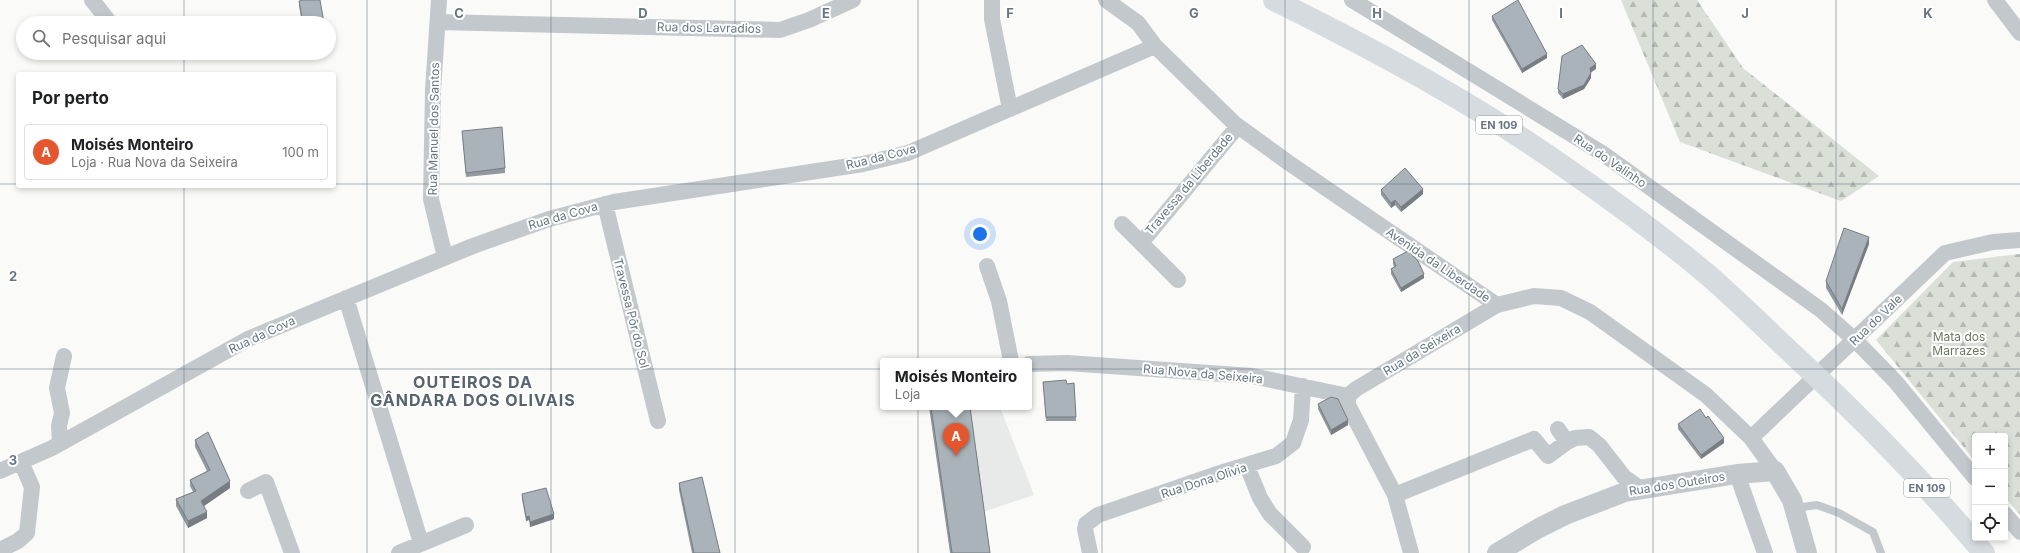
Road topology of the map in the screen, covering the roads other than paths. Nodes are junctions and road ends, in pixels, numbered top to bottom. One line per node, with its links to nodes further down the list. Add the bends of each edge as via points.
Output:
1 (92, 0): 9 (street)
2 (440, 0): 10 (street, Rua Manuel dos Santos)
3 (850, 0): 10 (street, Rua dos Lavradios, via 809,20 780,30)
4 (992, 0): 13 (street, via 992,19)
5 (1106, 0): 12 (street, Avenida da Liberdade, via 1138,23)
6 (1274, 0): 59 (main road, EN 109, via 1352,39 1437,87 1572,172 1708,275 1833,391 1905,463)
7 (1352, 0): 24 (street, Rua do Valinho, via 1602,153 1821,310)
8 (1995, 0): 11 (street)
9 (105, 16)
10 (438, 22): 19 (street, Rua Manuel dos Santos, via 433,90 431,200)
11 (2020, 33)
12 (1155, 46): 13 (street, Rua da Cova); 14 (street, Avenida da Liberdade)
13 (1010, 109): 15 (street, Rua da Cova, via 908,153 870,162)
14 (1238, 126): 18 (street, Travessa da Liberdade); 23 (street, Avenida da Liberdade)
15 (605, 204): 19 (street, Rua da Cova, via 549,219); 30 (street, Travessa Pôr do Sol)
16 (1122, 224): 18 (street, Travessa da Liberdade)
17 (2020, 240): 24 (street, Rua do Vale, via 1993,242 1945,253)
18 (1141, 243): 21 (street, Travessa da Liberdade)
19 (445, 257): 22 (street, Rua da Cova)
20 (987, 266): 26 (street, via 999,301)
21 (1178, 280)
22 (346, 298): 34 (street, Rua da Cova, via 248,339); 48 (street)
23 (1498, 305): 29 (street, Rua da Seixeira); 32 (street, Avenida da Liberdade, via 1544,296 1561,298 1582,307 1717,404)
24 (1856, 340): 32 (street, Rua do Vale); 40 (street, Rua do Valinho, via 1895,382)
25 (64, 356): 34 (street, via 57,388 62,413)
26 (1010, 358)
27 (1032, 364): 28 (street, Rua Nova da Seixeira, via 1252,376)
28 (1303, 386): 29 (street, Rua Nova da Seixeira); 36 (street, Rua Dona Olivia, via 1301,420 1293,443 1276,456)
29 (1348, 396): 43 (street, via 1348,405)
30 (658, 421)
31 (1558, 428): 33 (street)
32 (1751, 438): 38 (street, Avenida da Liberdade)
33 (1567, 442): 41 (street, via 1575,438 1589,437 1599,445 1624,477); 43 (street, via 1548,456 1534,439)
34 (60, 443): 35 (street, Rua da Cova)
35 (21, 462): 37 (street, Rua da Cova); 50 (street, via 32,487 26,533 18,541)
36 (1247, 466): 49 (street, via 1260,498 1270,514); 53 (street, Rua Dona Olivia, via 1098,515 1086,524)
37 (0, 471)
38 (1775, 471): 39 (street, Rua dos Outeiros); 44 (street, Avenida da Liberdade)
39 (1737, 474): 41 (street, Rua dos Outeiros); 56 (street)
40 (1972, 474)
41 (1641, 488): 55 (street, Rua dos Outeiros, via 1565,515)
42 (248, 491): 51 (street, via 266,482)
43 (1395, 494): 54 (street)
44 (1794, 508): 57 (street, Avenida da Liberdade); 58 (lane, via 1817,505 1839,513 1873,532)
45 (2008, 518): 47 (street)
46 (466, 525): 48 (street)
47 (2020, 532)
48 (421, 543): 52 (street)
49 (1303, 547)
50 (0, 550)
51 (292, 553)
52 (399, 553)
53 (1090, 553)
54 (1411, 553)
55 (1497, 553)
56 (1765, 553)
57 (1807, 553)
58 (1881, 553)
59 (1984, 553)

